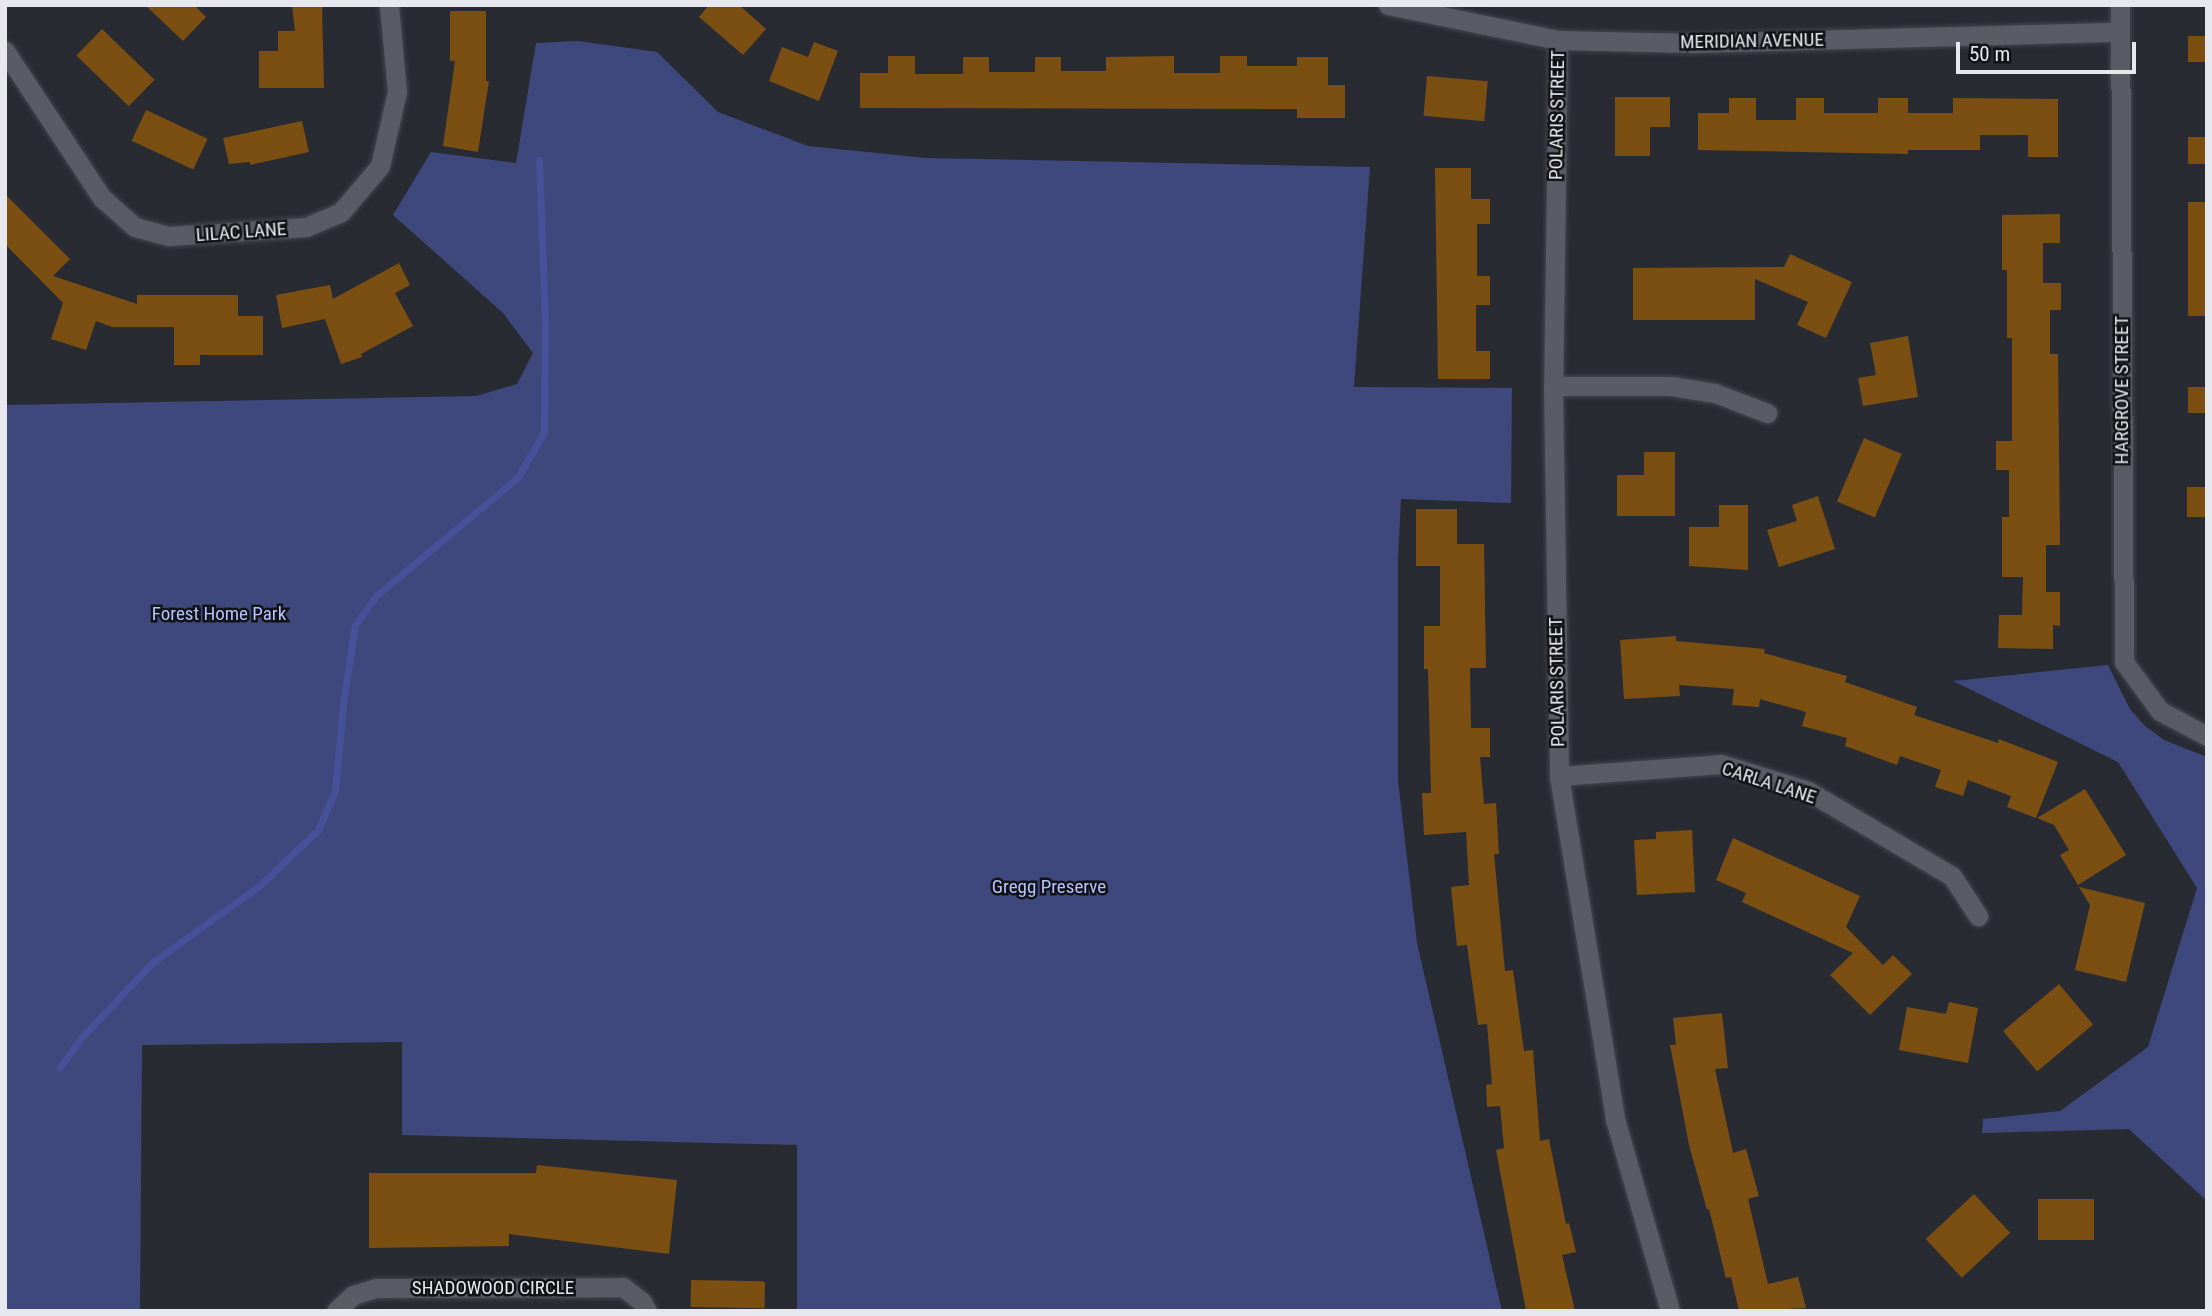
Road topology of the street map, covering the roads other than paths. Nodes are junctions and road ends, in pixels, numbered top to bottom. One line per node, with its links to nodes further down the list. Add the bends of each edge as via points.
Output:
1 (389, 5): 6 (street, LILAC LANE, via 397,92 380,166 341,212 306,227 169,236 135,227 102,198)
2 (1388, 5): 5 (street, MERIDIAN AVENUE)
3 (2120, 5): 4 (street, HARGROVE STREET)
4 (2120, 32): 5 (street, MERIDIAN AVENUE, via 1693,43); 9 (street, HARGROVE STREET, via 2124,662 2160,711)
5 (1558, 40): 7 (street, POLARIS STREET)
6 (5, 51)
7 (1553, 386): 8 (street, via 1671,386 1715,393); 10 (street, POLARIS STREET)
8 (1767, 413)
9 (2207, 736)
10 (1559, 776): 11 (street, CARLA LANE, via 1721,764 1808,791 1952,876); 14 (street, POLARIS STREET, via 1615,1119)
11 (1978, 916)
12 (336, 1311): 13 (street, SHADOWOOD CIRCLE, via 353,1295 376,1288 623,1287)
13 (646, 1311)
14 (1671, 1311)

